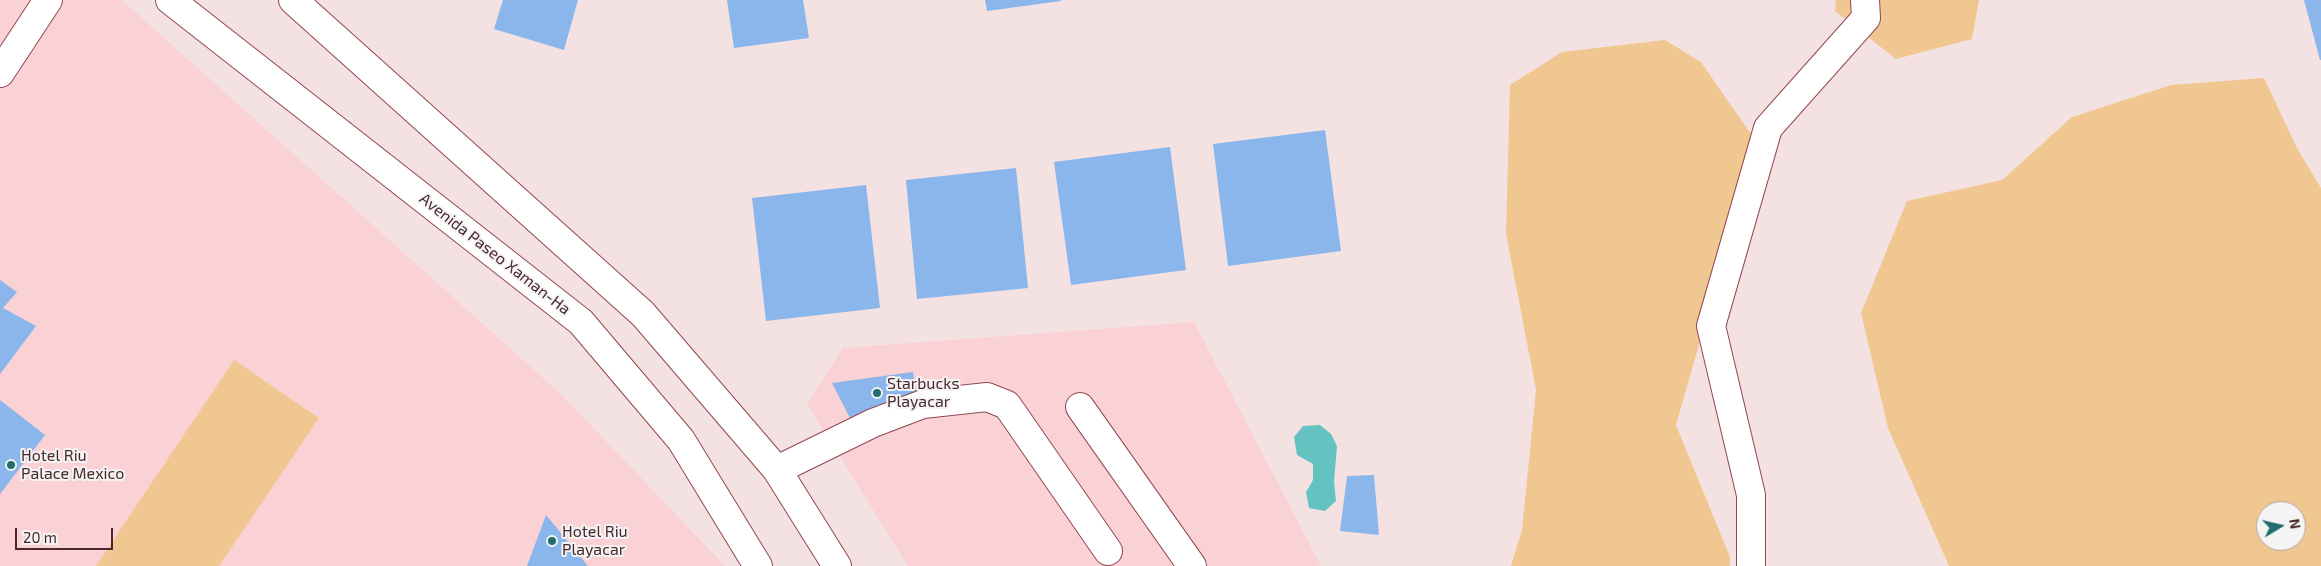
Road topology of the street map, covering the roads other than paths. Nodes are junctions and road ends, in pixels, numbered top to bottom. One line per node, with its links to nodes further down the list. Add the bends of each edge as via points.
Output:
1 (48, 0): 5 (main road)
2 (170, 0): 9 (main road, Avenida Paseo Xaman-Ha, via 581,322 681,440)
3 (293, 0): 7 (main road, via 643,314)
4 (1865, 0): 12 (main road, via 1866,18 1768,128 1711,326 1752,495)
5 (0, 73)
6 (1080, 407): 11 (main road)
7 (777, 470): 8 (main road, via 873,423 923,404 987,397 1007,406); 10 (main road)
8 (1108, 551)
9 (758, 566)
10 (838, 566)
11 (1192, 566)
12 (1751, 566)

